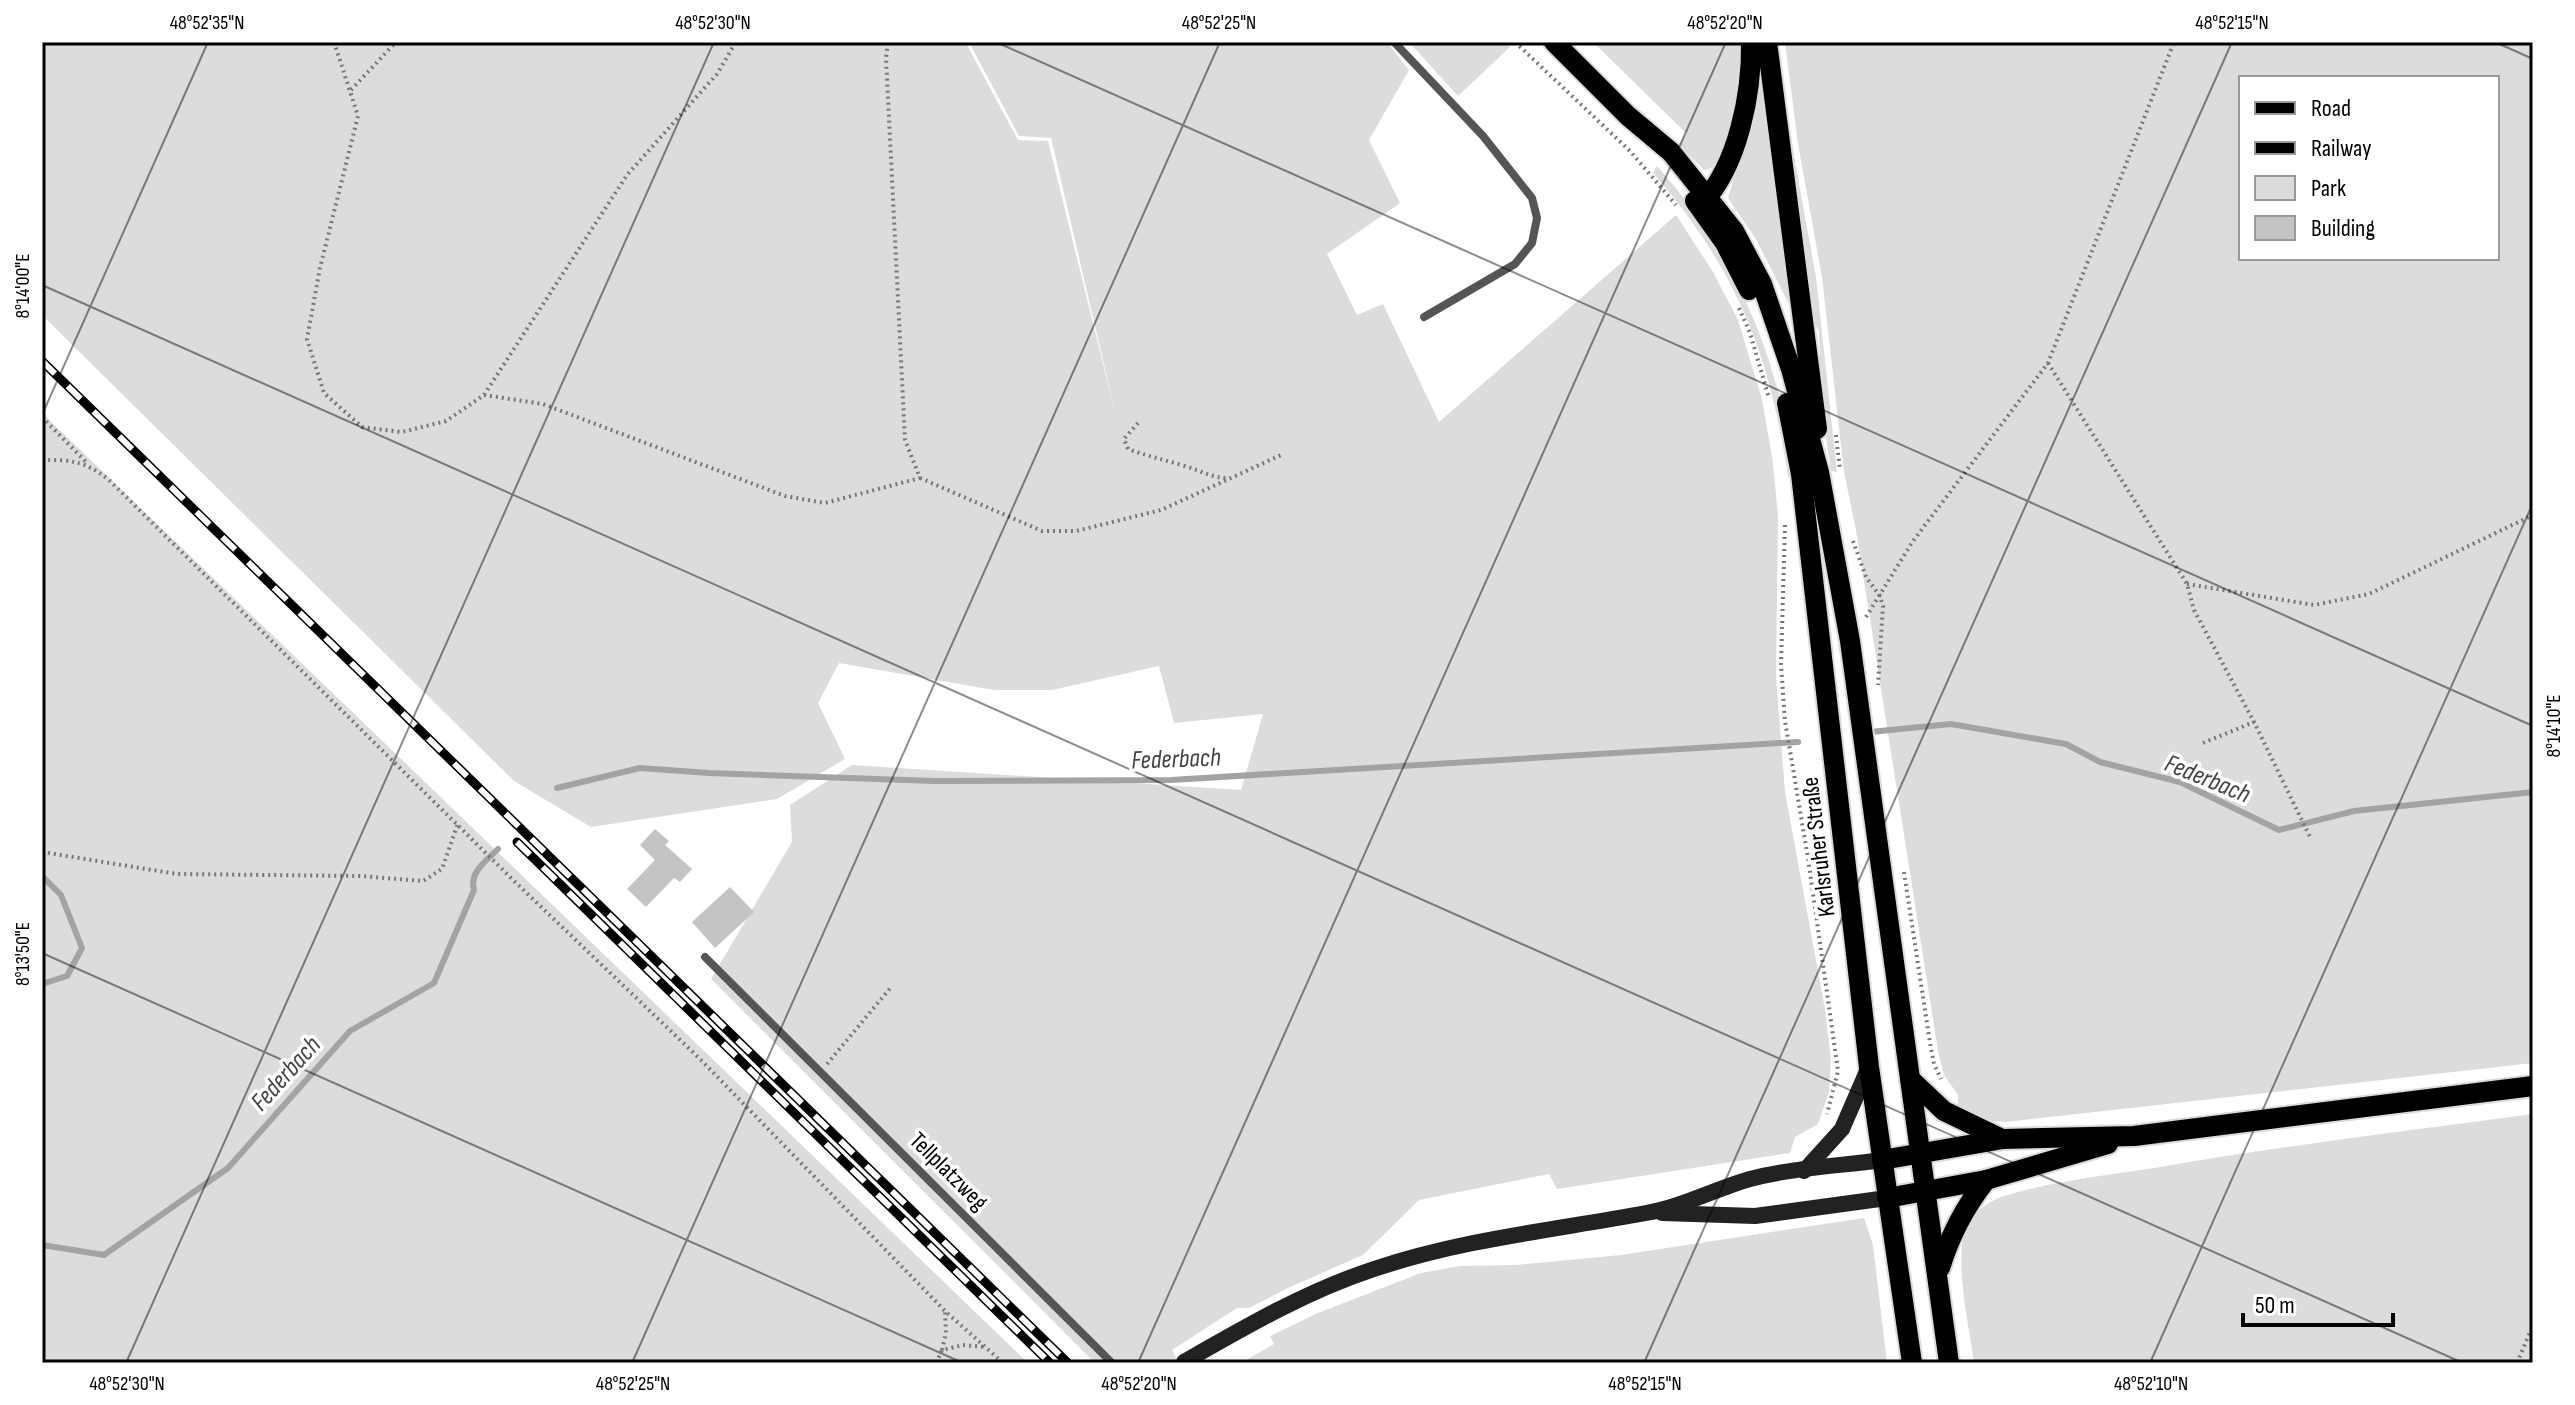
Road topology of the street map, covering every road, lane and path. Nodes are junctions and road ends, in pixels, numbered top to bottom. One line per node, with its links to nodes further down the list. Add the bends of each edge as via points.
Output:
1 (334, 42): 11 (path)
2 (396, 42): 11 (path)
3 (736, 42): 17 (path, via 717,74 627,175)
4 (888, 42): 25 (path, via 905,440)
5 (1394, 42): 15 (lane, via 1483,136 1532,198 1537,218 1532,243 1515,264)
6 (1515, 42): 13 (path, via 1630,151)
7 (1554, 42): 12 (main road, via 1671,152)
8 (1751, 42): 12 (main road, via 1739,129 1727,164)
9 (1767, 42): 24 (main road, via 1816,412)
10 (2174, 42): 16 (path)
11 (350, 91): 17 (path, via 358,116 307,339 324,393 362,427 402,432 446,421)
12 (1704, 202): 24 (main road, via 1734,231 1762,284); 38 (main road, Karlsruher Straße, via 1764,328 1801,474)
13 (1678, 207)
14 (1734, 297): 18 (path)
15 (1424, 317)
16 (2048, 363): 29 (path); 30 (path, via 1913,541 1880,596)
17 (484, 395): 25 (path, via 543,404 785,496 825,503)
18 (1772, 409)
19 (42, 417): 23 (path)
20 (1138, 423): 26 (path, via 1124,439 1128,449 1213,478)
21 (1281, 455): 26 (path)
22 (42, 460): 23 (path)
23 (90, 466): 33 (path)
24 (1819, 472): 40 (main road, via 1859,699)
25 (920, 478): 26 (path, via 1042,531 1076,531 1161,510)
26 (1231, 478)
27 (2533, 515): 29 (path, via 2355,597 2314,605)
28 (1786, 520): 42 (path, via 1781,664 1785,721 1838,1071 1827,1114)
29 (2187, 584): 31 (path, via 2194,610)
30 (1878, 687)
31 (2254, 722): 32 (path); 34 (path)
32 (2203, 743)
33 (458, 823): 35 (path, via 442,869 423,881 177,874); 53 (path, via 700,1059)
34 (2310, 837)
35 (42, 852)
36 (705, 957): 39 (lane, Tellplatzweg)
37 (892, 986): 39 (path)
38 (1869, 1067): 42 (main road); 46 (main road, Karlsruher Straße)
39 (821, 1071): 60 (lane, Tellplatzweg)
40 (1910, 1079): 44 (main road, via 1944,1111); 45 (main road)
41 (2533, 1086): 43 (main road)
42 (1842, 1129): 47 (main road)
43 (2134, 1136): 44 (main road); 48 (main road)
44 (2003, 1139): 45 (main road)
45 (1921, 1153): 46 (main road); 49 (main road)
46 (1882, 1160): 47 (main road); 50 (main road, Karlsruher Straße)
47 (1804, 1171): 51 (main road, via 1752,1179)
48 (1986, 1180): 49 (main road); 52 (main road, via 1960,1216)
49 (1927, 1192): 50 (main road); 52 (main road)
50 (1887, 1198): 51 (main road, via 1755,1216); 61 (main road, Karlsruher Straße)
51 (1650, 1213): 57 (main road, via 1488,1238 1372,1269 1317,1291)
52 (1937, 1275): 62 (main road)
53 (945, 1311): 55 (path); 56 (path)
54 (2533, 1325): 63 (path)
55 (987, 1348): 56 (path, via 963,1345); 59 (path)
56 (942, 1350): 58 (path)
57 (1184, 1362)
58 (936, 1363)
59 (1003, 1363)
60 (1112, 1363)
61 (1912, 1363)
62 (1949, 1363)
63 (2517, 1363)

